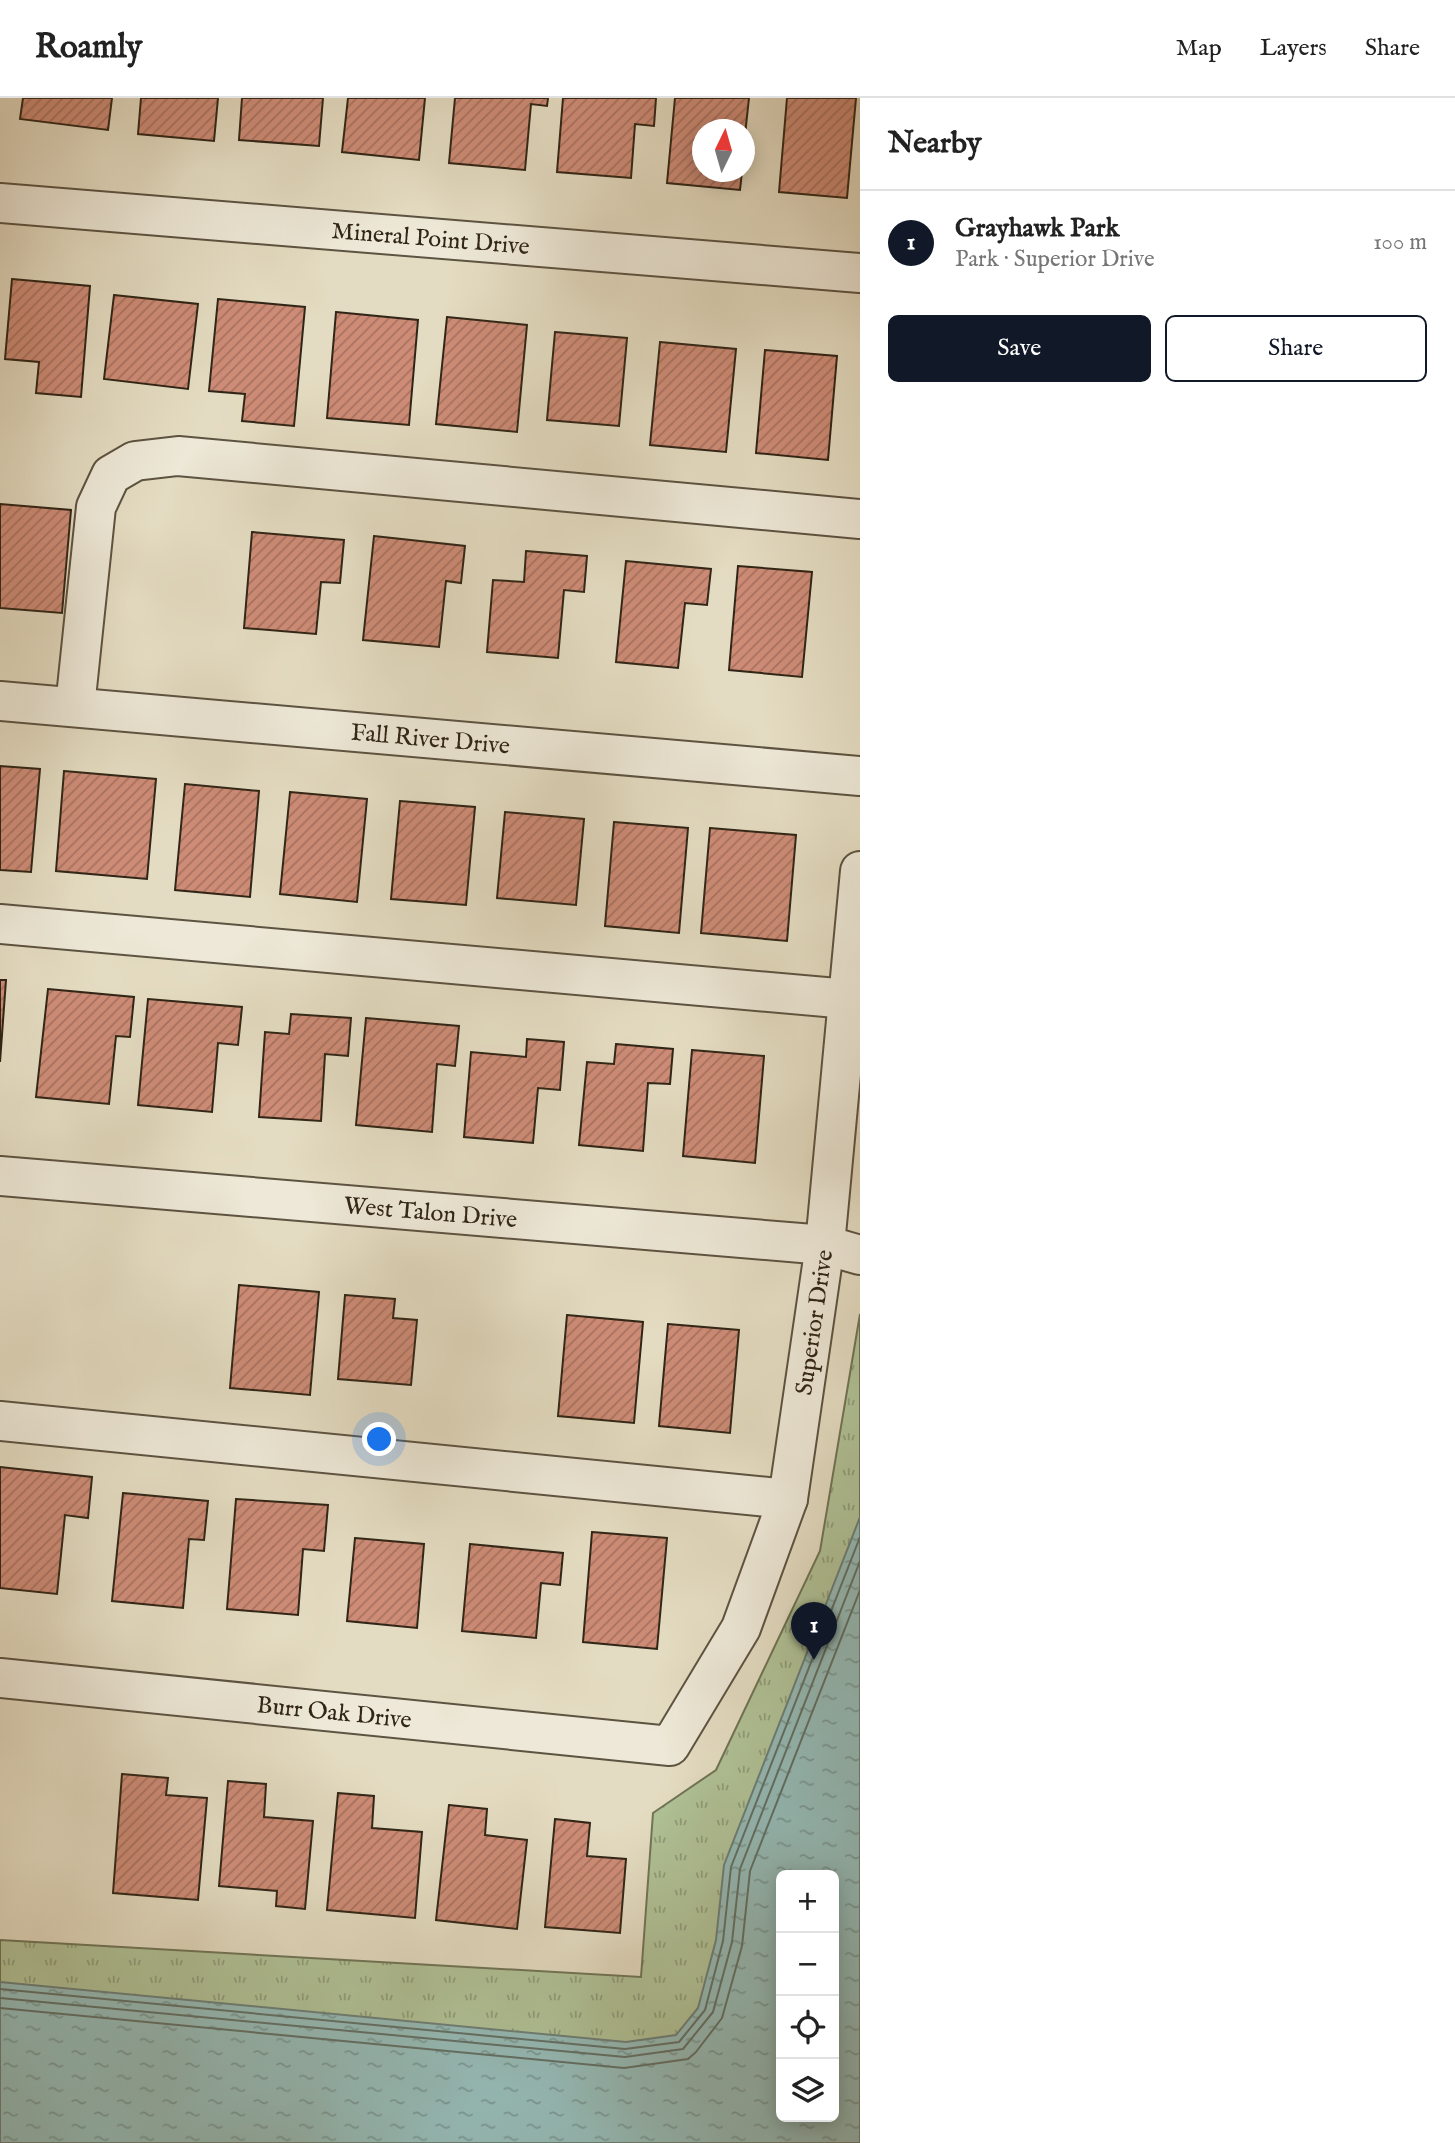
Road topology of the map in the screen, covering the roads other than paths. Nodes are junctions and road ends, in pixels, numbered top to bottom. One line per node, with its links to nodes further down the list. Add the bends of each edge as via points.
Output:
1 (0, 202): 2 (street, Mineral Point Drive)
2 (860, 273)
3 (860, 519): 5 (street, via 178,456 135,461 111,475 96,507)
4 (0, 701): 5 (street, Fall River Drive)
5 (75, 707): 6 (street, Fall River Drive)
6 (860, 776)
7 (860, 871): 9 (street, Superior Drive)
8 (0, 924): 9 (street)
9 (848, 999): 10 (street, Superior Drive)
10 (851, 1073): 12 (street, Superior Drive)
11 (0, 1176): 12 (street, West Talon Drive)
12 (842, 1250): 14 (street, Superior Drive)
13 (0, 1421): 14 (street)
14 (788, 1499): 16 (street, Superior Drive, via 741,1628)
15 (0, 1678): 16 (street, Burr Oak Drive)
16 (670, 1746)

